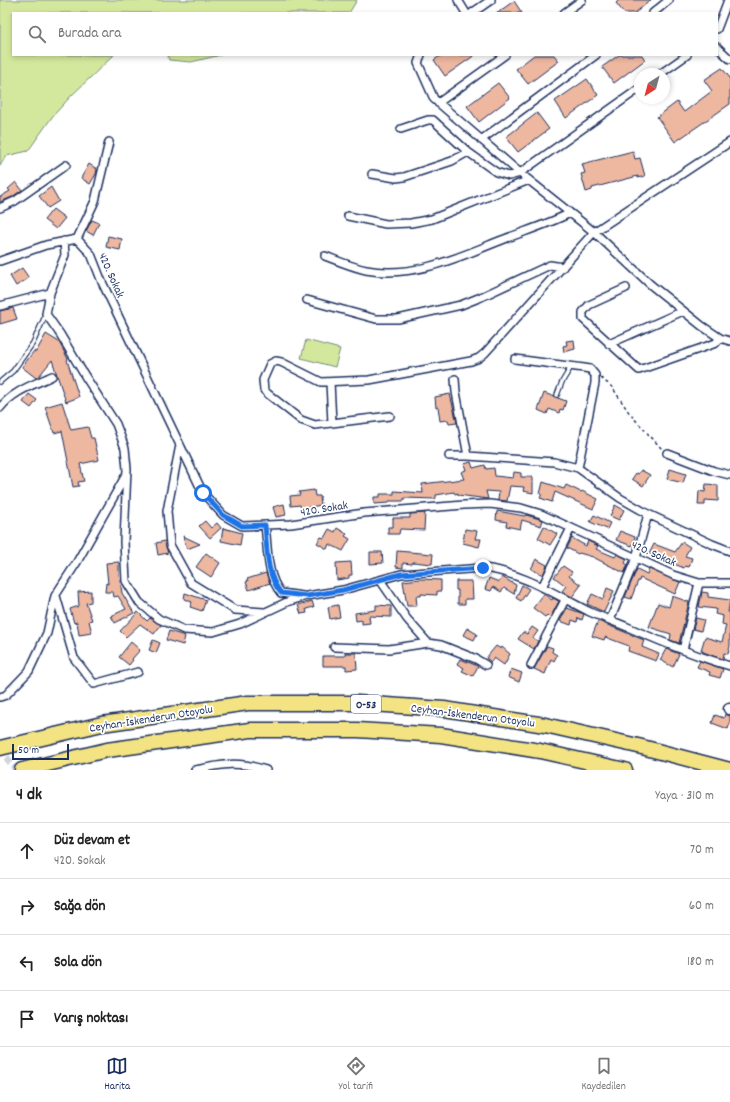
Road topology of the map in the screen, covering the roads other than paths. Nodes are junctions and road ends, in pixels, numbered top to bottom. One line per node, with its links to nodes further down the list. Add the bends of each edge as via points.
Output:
1 (458, 0): 6 (street)
2 (491, 0): 7 (street)
3 (582, 0): 8 (street)
4 (669, 0): 9 (street)
5 (728, 0): 10 (street)
6 (465, 12)
7 (473, 12)
8 (565, 12)
9 (654, 12)
10 (718, 26)
11 (718, 49): 16 (street)
12 (421, 56): 19 (street, via 418,62)
13 (504, 56): 19 (street)
14 (595, 56): 21 (street)
15 (686, 56): 17 (street)
16 (730, 59)
17 (669, 68)
18 (634, 92): 26 (street)
19 (438, 103): 21 (street)
20 (401, 129): 24 (street, via 433,120)
21 (482, 140): 26 (street)
22 (109, 142): 33 (street, via 95,201)
23 (730, 142): 32 (street)
24 (468, 152): 26 (street, via 499,174 509,176); 27 (street, via 452,161 404,177)
25 (66, 165): 29 (street, via 15,201)
26 (520, 173): 28 (street)
27 (372, 174)
28 (529, 180): 30 (street); 31 (street, via 432,219 386,224)
29 (0, 208)
30 (570, 213): 32 (street); 35 (street, via 467,255 423,268 401,271 365,270)
31 (348, 216)
32 (594, 232): 37 (street); 42 (street, via 628,265)
33 (77, 239): 34 (street); 57 (street, 420. Sokak, via 91,254)
34 (64, 240): 36 (street); 39 (street, via 65,256)
35 (325, 256)
36 (0, 261)
37 (563, 267): 40 (street, via 550,264 462,305 398,319 376,319); 52 (street, via 479,358 369,380)
38 (626, 288): 46 (street, via 589,305 583,314 584,321)
39 (50, 293): 41 (street); 43 (street)
40 (307, 300)
41 (0, 306)
42 (683, 311): 44 (street); 46 (street)
43 (46, 314): 51 (lane, via 32,343 13,371); 62 (street, via 116,424 125,448)
44 (720, 338): 45 (street); 46 (street, via 716,343 639,370)
45 (730, 341)
46 (610, 344)
47 (515, 359): 48 (street)
48 (571, 366): 53 (lane); 61 (street, via 590,369 595,375)
49 (52, 376): 54 (street, via 21,390 5,401)
50 (455, 379): 60 (street)
51 (0, 382)
52 (330, 382): 56 (street); 56 (street, via 314,379 276,361 270,364 263,383 264,390 300,420 315,426)
53 (557, 395)
54 (0, 408)
55 (390, 416): 56 (street)
56 (332, 423)
57 (180, 445): 65 (street, 420. Sokak, via 203,493 223,515 242,526); 76 (street, via 168,511 170,545 191,582 235,610)
58 (667, 453): 63 (street)
59 (449, 456): 60 (street)
60 (468, 456): 61 (street, via 554,462)
61 (578, 468): 64 (street, via 620,498)
62 (127, 473): 73 (street); 76 (street, via 124,542 126,581 139,602 158,619 184,630 214,632)
63 (730, 475)
64 (648, 514): 67 (street); 68 (street)
65 (265, 525): 66 (street, 420. Sokak, via 291,524 364,513 490,504 521,508); 74 (street, via 270,572 277,588 281,593)
66 (571, 528): 68 (street, 420. Sokak); 72 (street)
67 (730, 551)
68 (636, 558): 70 (street, 420. Sokak); 77 (street)
69 (380, 580): 72 (street, via 401,574 483,568 494,569); 74 (street); 78 (street, via 406,619)
70 (699, 582): 71 (street, 420. Sokak); 80 (street)
71 (730, 583)
72 (542, 587): 75 (street)
73 (56, 596): 84 (street, via 74,658 94,684); 85 (street, via 47,633 29,671 6,695)
74 (307, 596): 76 (street)
75 (565, 600): 77 (street); 82 (street)
76 (267, 612)
77 (610, 620): 80 (street)
78 (428, 643): 79 (street, via 388,649); 81 (street, via 448,648)
79 (334, 648)
80 (683, 650): 83 (street)
81 (486, 665)
82 (531, 665)
83 (730, 666)
84 (138, 672)
85 (0, 697)
86 (0, 748): 91 (highway, Ceyhan-İskenderun Otoyolu / O-53, via 102,724 248,703 358,703 444,709 545,725)
87 (22, 770): 90 (highway, Ceyhan-İskenderun Otoyolu / O-53, via 107,750 250,730 358,730 441,735 540,751)
88 (195, 770): 89 (street, via 224,764 239,764)
89 (266, 770)
90 (625, 770)
91 (730, 770)

